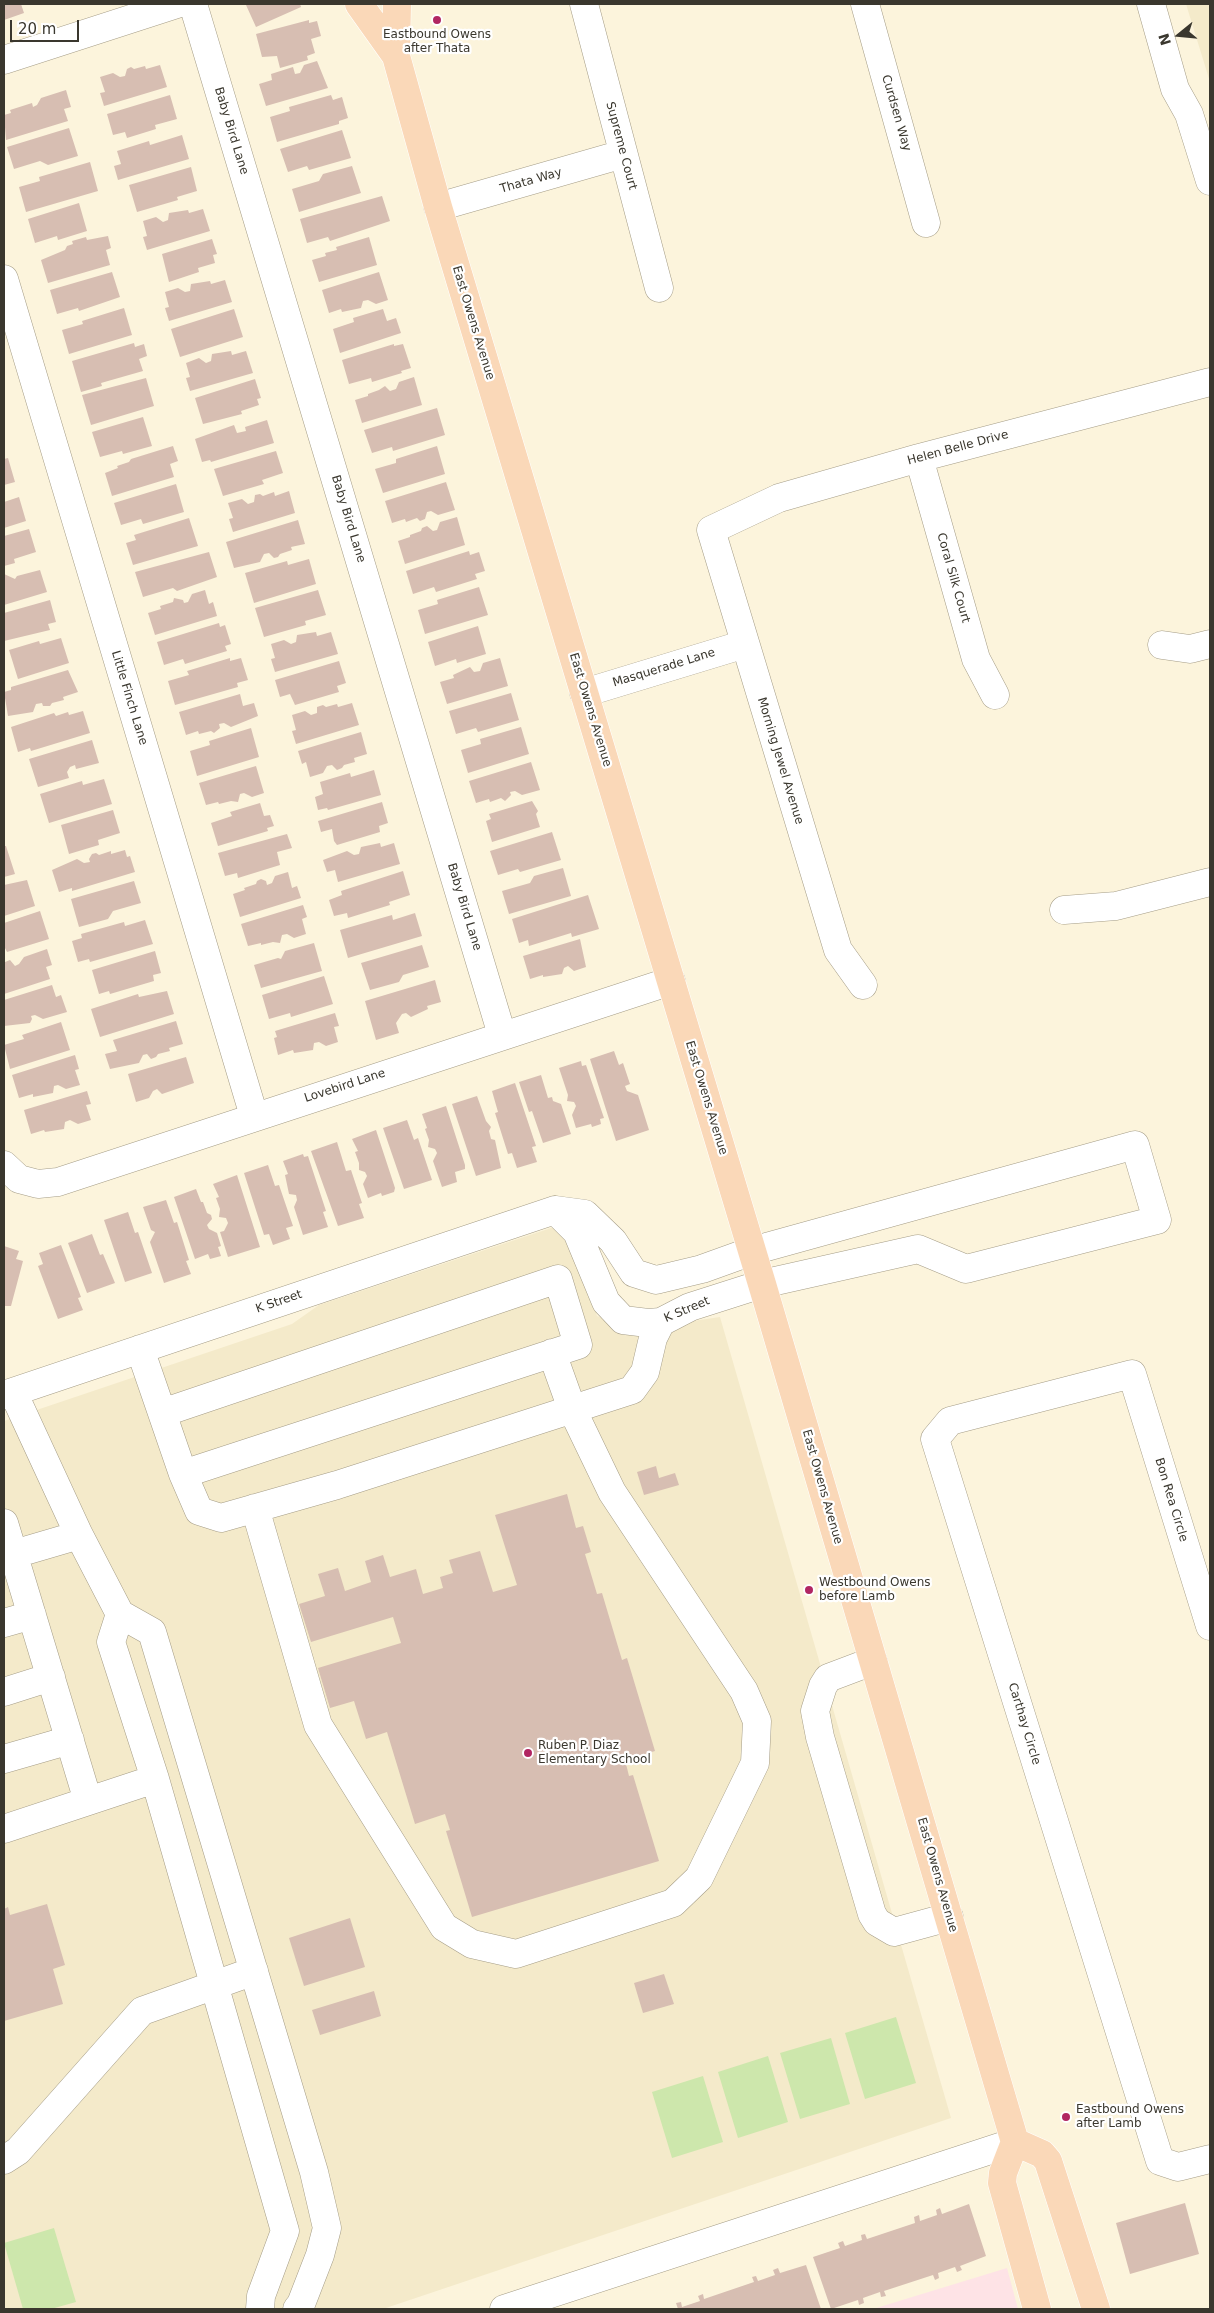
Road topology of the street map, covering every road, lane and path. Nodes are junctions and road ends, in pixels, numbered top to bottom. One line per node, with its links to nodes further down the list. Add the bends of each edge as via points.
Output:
1 (177, 4): 9 (street)
2 (193, 4): 28 (street, Baby Bird Lane)
3 (359, 4): 8 (main road, East Owens Avenue)
4 (397, 4): 8 (main road, East Owens Avenue)
5 (584, 4): 10 (street, Supreme Court)
6 (865, 4): 13 (street, Curdsen Way)
7 (1151, 4): 11 (street, via 1175,89 1189,114)
8 (396, 56): 12 (main road, East Owens Avenue)
9 (4, 60)
10 (623, 154): 12 (street, Thata Way); 15 (street, Supreme Court)
11 (1210, 181)
12 (438, 208): 22 (main road, East Owens Avenue)
13 (926, 223)
14 (4, 279): 29 (street, Little Finch Lane)
15 (659, 288)
16 (1210, 382): 17 (street, Helen Belle Drive)
17 (919, 458): 18 (street, Helen Belle Drive, via 779,498); 23 (street, Coral Silk Court, via 976,659)
18 (711, 530): 19 (street, Morning Jewel Avenue)
19 (744, 644): 22 (street, Masquerade Lane); 27 (street, Morning Jewel Avenue, via 838,950)
20 (1210, 644): 21 (street, via 1190,649)
21 (1162, 645)
22 (584, 693): 26 (main road, East Owens Avenue)
23 (995, 695)
24 (1210, 882): 25 (street, via 1116,906)
25 (1064, 910)
26 (671, 981): 28 (street, Lovebird Lane); 32 (main road, East Owens Avenue)
27 (863, 985)
28 (502, 1035): 29 (street, Lovebird Lane)
29 (254, 1116): 30 (street, Lovebird Lane, via 58,1182 38,1184)
30 (11, 1172)
31 (554, 1210): 32 (street, K Street, via 585,1214 613,1241 634,1273 656,1280 702,1269); 34 (street, K Street, via 577,1232 606,1302 623,1320); 35 (street, K Street)
32 (752, 1251): 33 (main road, East Owens Avenue); 33 (street, K Street, via 1135,1145 1156,1220 966,1269 918,1249)
33 (762, 1284): 34 (street, K Street, via 690,1307); 50 (main road, East Owens Avenue)
34 (661, 1322): 39 (street, via 653,1338 645,1372 632,1390)
35 (140, 1349): 38 (street, K Street); 40 (street)
36 (552, 1353): 39 (street); 40 (street, via 578,1345 558,1279); 41 (street)
37 (1132, 1374): 49 (street, Bon Rea Circle); 62 (street, Carthay Circle, via 950,1421 935,1439 1160,2161 1178,2167)
38 (9, 1394): 44 (street)
39 (572, 1409): 42 (street); 42 (street, via 612,1492 744,1691 758,1721 754,1763 699,1878 673,1903 516,1954 472,1944 444,1927 318,1725)
40 (162, 1413): 41 (street)
41 (183, 1474): 42 (street, via 199,1512 221,1518)
42 (255, 1508)
43 (4, 1522): 45 (street)
44 (79, 1534): 45 (street); 46 (street)
45 (8, 1555): 47 (street)
46 (120, 1614): 55 (street, via 111,1642); 59 (street, via 152,1632)
47 (32, 1615): 48 (street); 51 (street)
48 (4, 1623)
49 (1210, 1626)
50 (873, 1661): 58 (main road, East Owens Avenue); 58 (street, via 828,1678 815,1710 866,1895 877,1922 894,1932)
51 (51, 1677): 52 (street); 53 (street)
52 (4, 1692)
53 (70, 1740): 54 (street); 56 (street)
54 (4, 1760)
55 (155, 1779): 56 (street); 60 (street)
56 (88, 1801): 57 (street)
57 (4, 1829)
58 (949, 1917): 61 (main road, East Owens Avenue)
59 (254, 1971): 60 (street); 65 (street, via 314,2172 327,2228 320,2255 301,2304)
60 (215, 1983): 63 (street, via 142,2011 24,2145); 64 (street, via 285,2230 261,2296)
61 (1015, 2142): 66 (street); 67 (main road, via 1002,2173 1002,2183); 68 (main road, via 1042,2154 1048,2161)
62 (1210, 2158)
63 (4, 2160)
64 (260, 2309)
65 (296, 2309)
66 (504, 2309)
67 (1037, 2309)
68 (1096, 2309)

